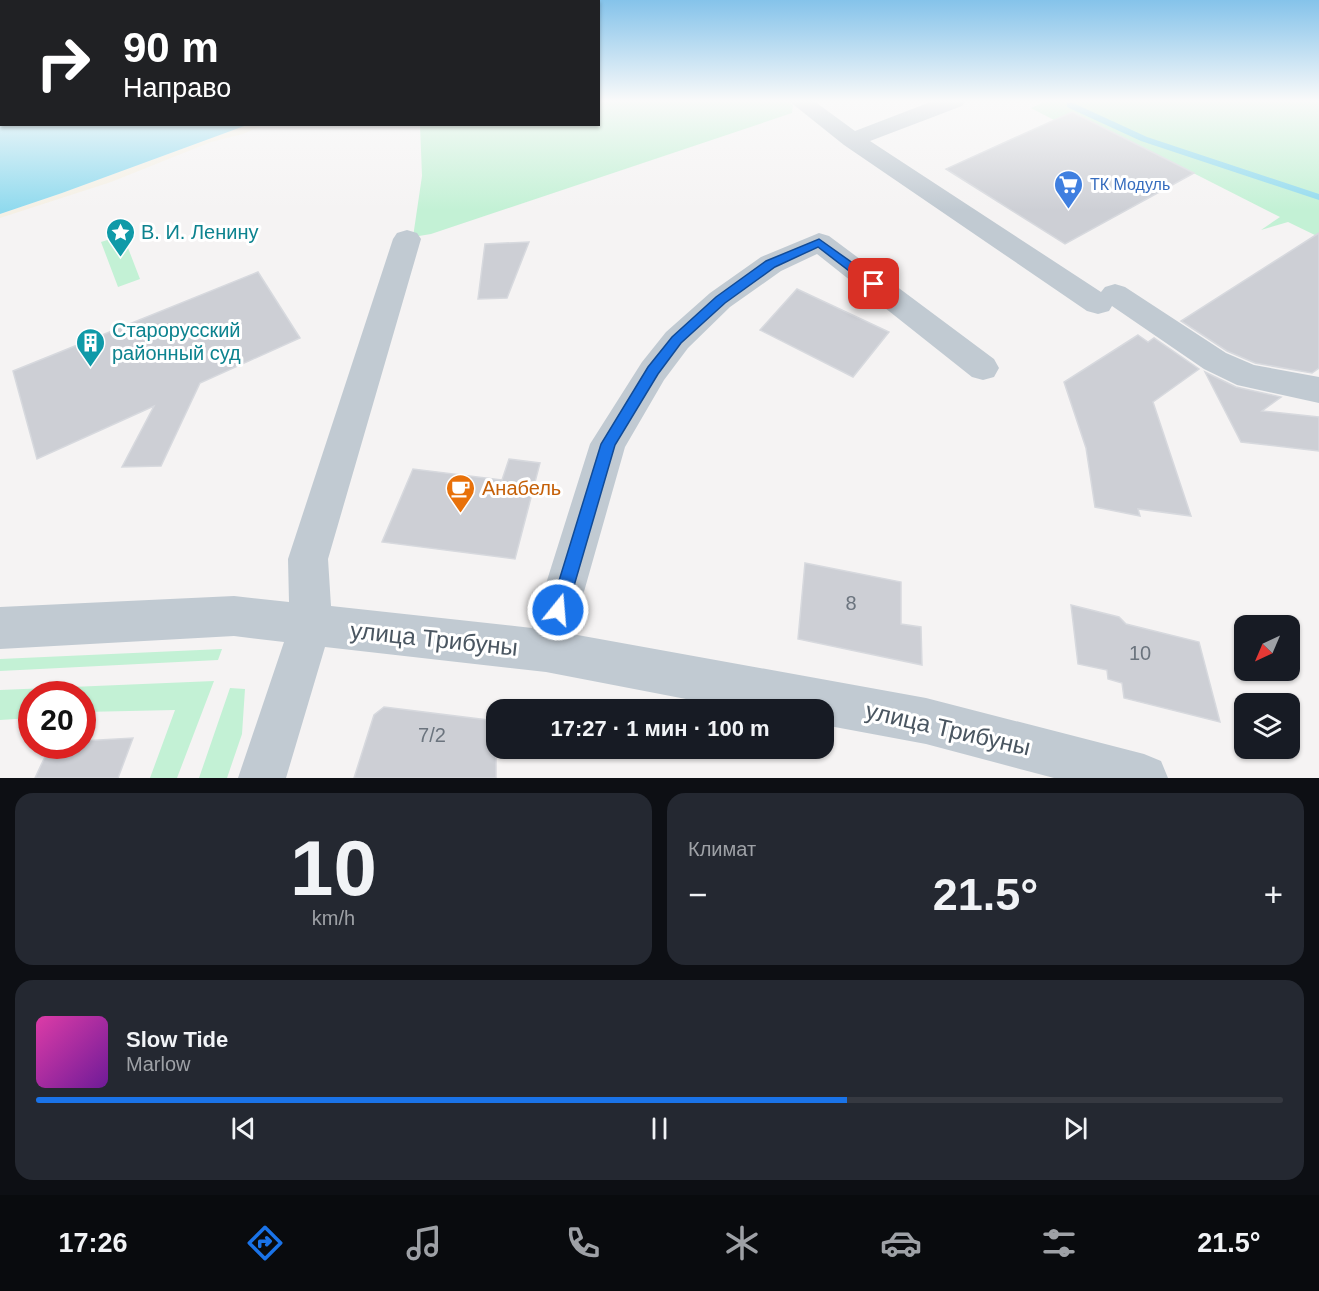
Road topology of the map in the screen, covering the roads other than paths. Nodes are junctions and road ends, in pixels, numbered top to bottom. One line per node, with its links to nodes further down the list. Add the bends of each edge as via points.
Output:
1 (848, 137): 3 (street)
2 (859, 137): 3 (street)
3 (852, 140): 6 (street, via 1107,299 1226,366 1248,376)
4 (407, 239): 7 (street, via 308,559)
5 (983, 368): 9 (street, via 819,242 771,264 720,300 677,340 608,444)
6 (1319, 390)
7 (310, 625): 8 (street, улица Трибуны, via 234,616); 9 (street, улица Трибуны); 10 (street)
8 (0, 628)
9 (546, 651): 11 (street, улица Трибуны, via 927,721)
10 (262, 778)
11 (1144, 778)

